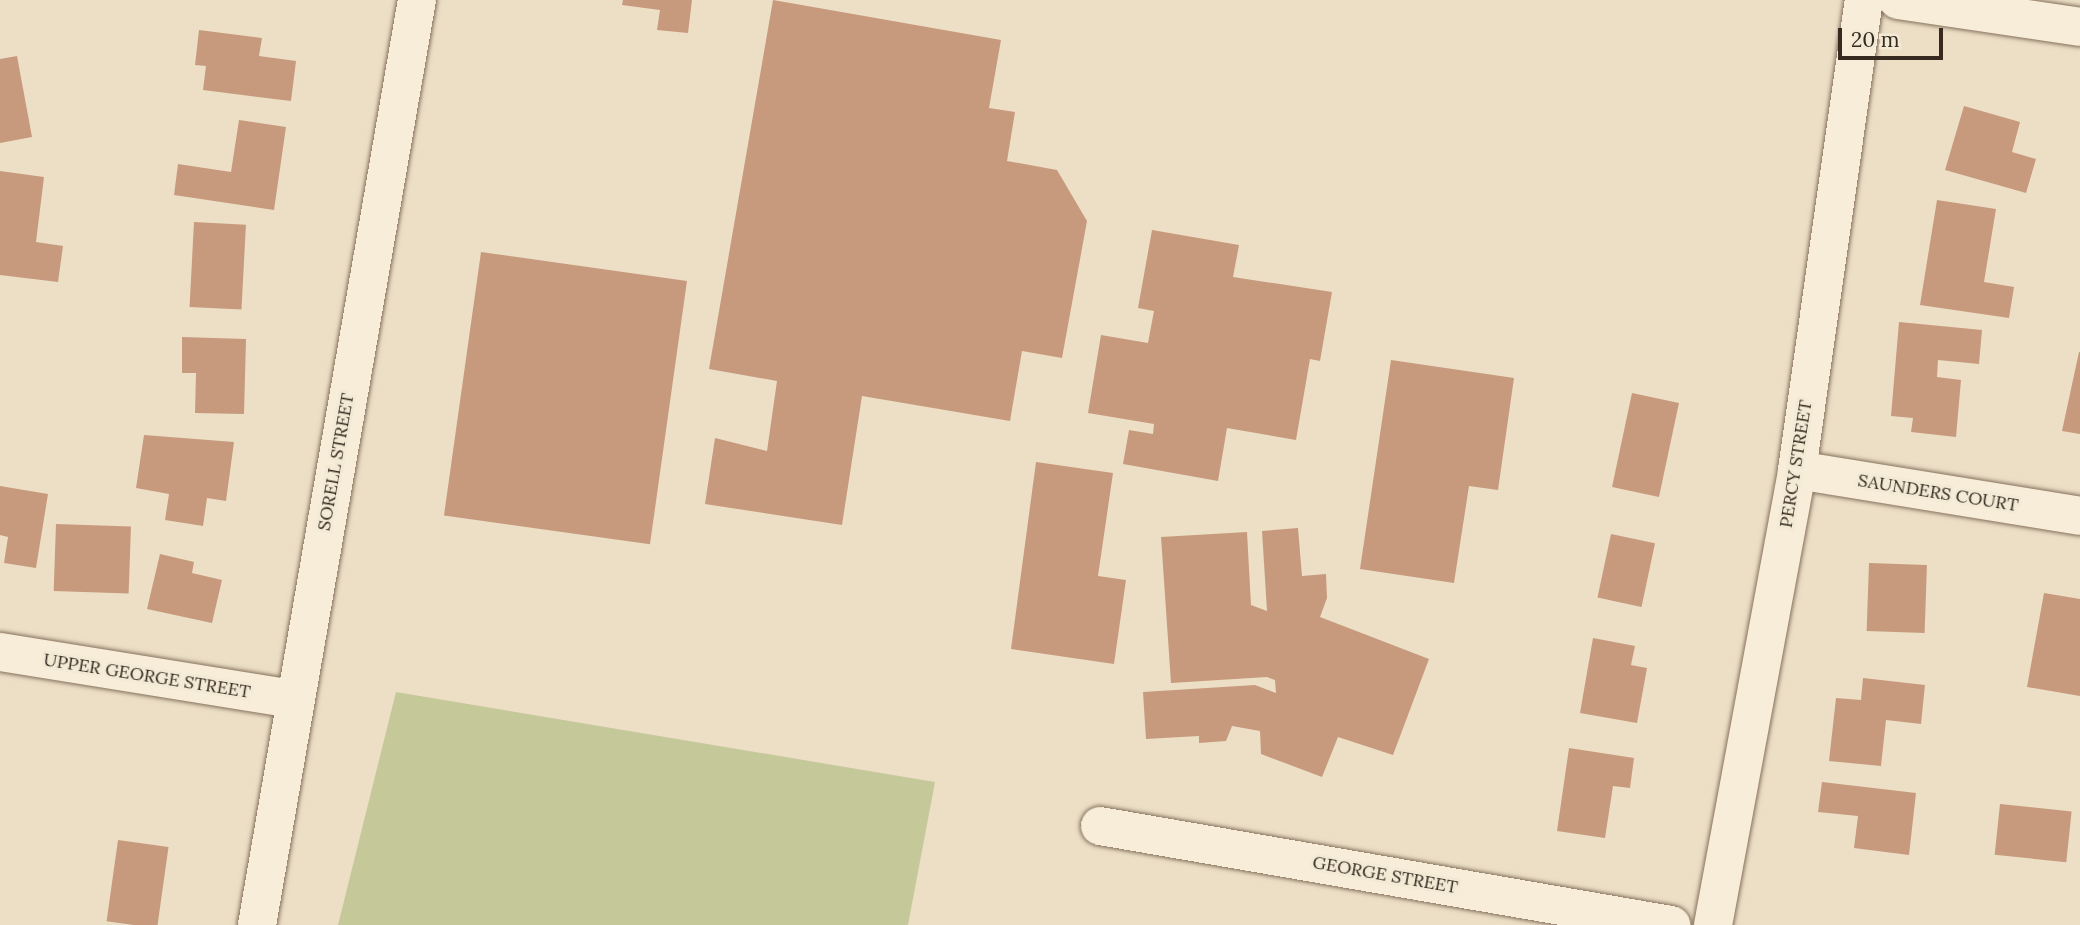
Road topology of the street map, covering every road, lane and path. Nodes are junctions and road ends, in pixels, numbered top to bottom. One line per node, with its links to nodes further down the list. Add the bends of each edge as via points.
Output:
1 (418, 0): 8 (street, SORELL STREET)
2 (1864, 0): 5 (street, PERCY STREET)
3 (1898, 0): 4 (street)
4 (2080, 27)
5 (1797, 470): 6 (street, SAUNDERS COURT); 12 (street, PERCY STREET)
6 (2080, 516)
7 (0, 652): 8 (street, UPPER GEORGE STREET)
8 (294, 699): 10 (street, SORELL STREET)
9 (1100, 826): 11 (street, GEORGE STREET)
10 (257, 925)
11 (1671, 925)
12 (1713, 925)

